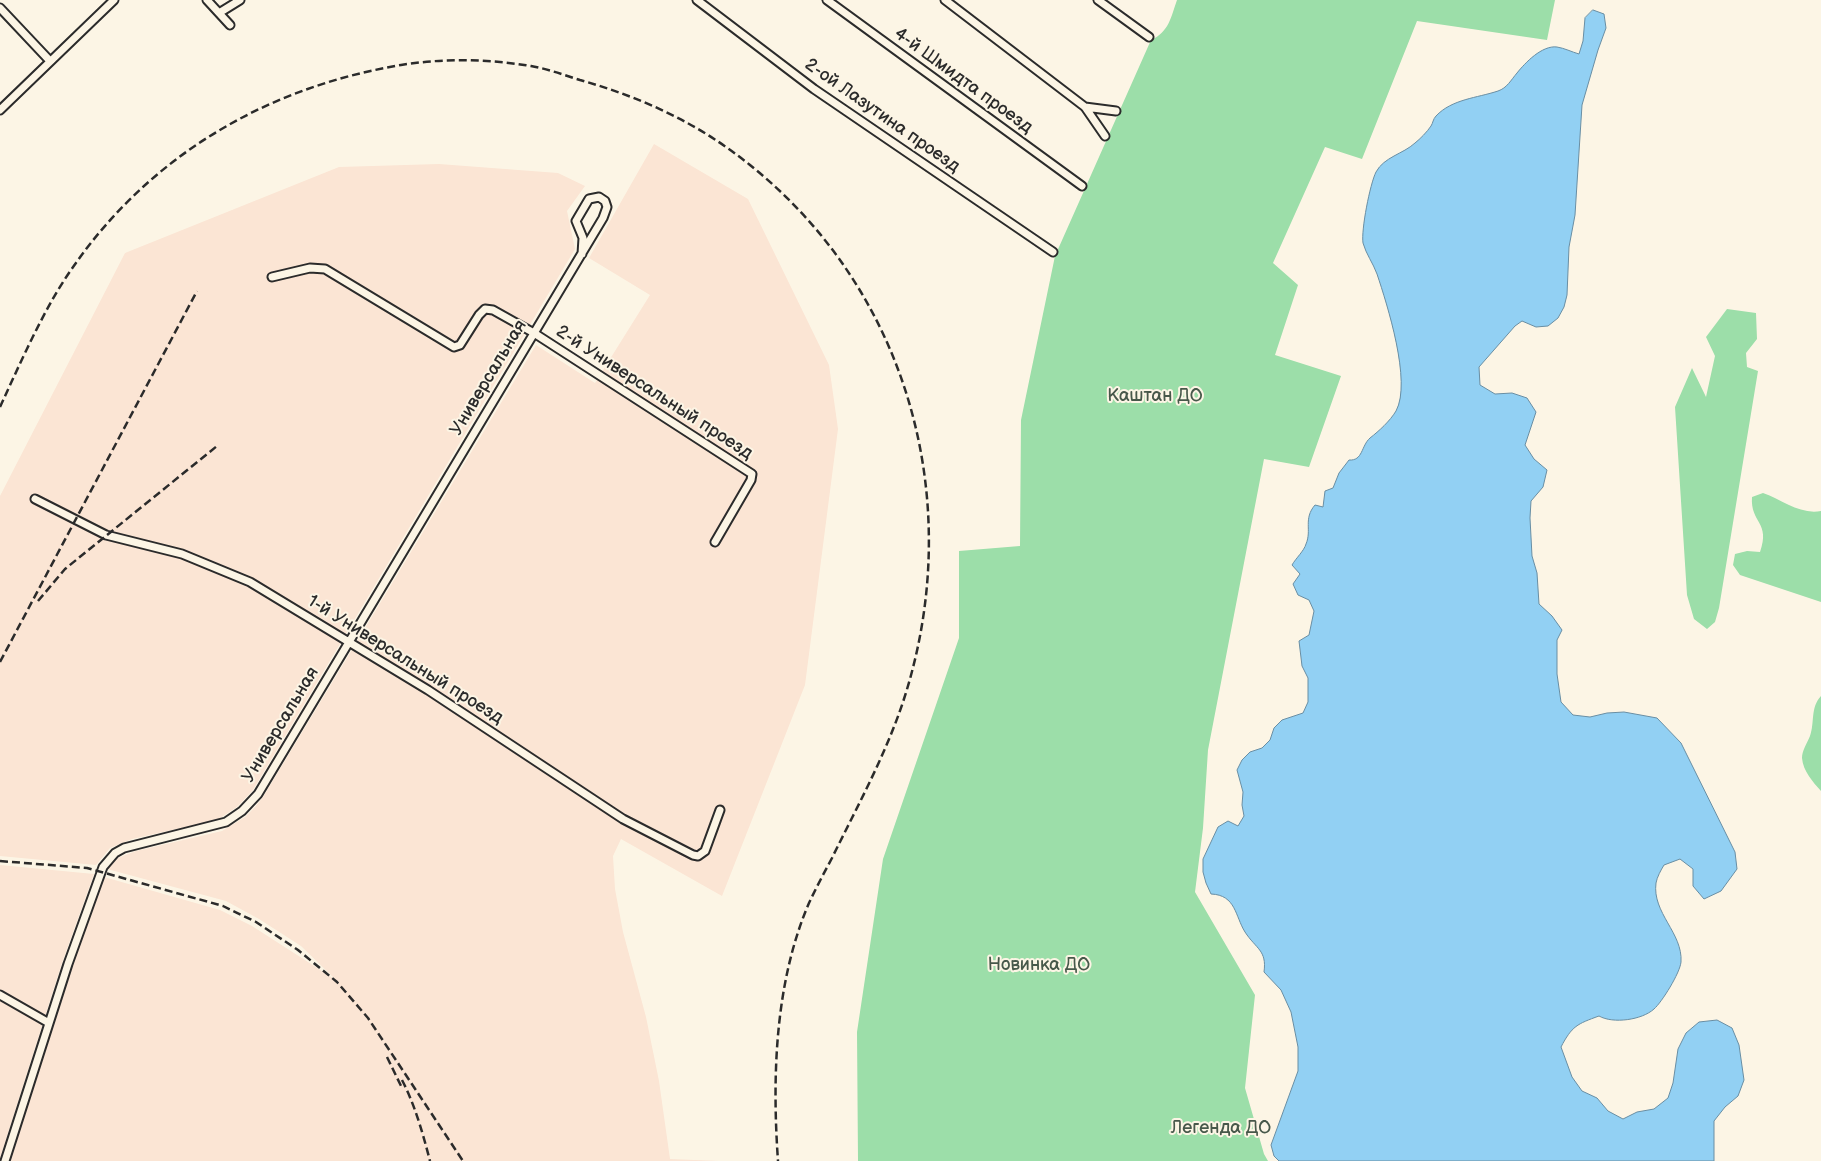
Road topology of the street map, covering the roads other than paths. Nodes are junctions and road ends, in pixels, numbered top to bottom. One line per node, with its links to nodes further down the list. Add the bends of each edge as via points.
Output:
1 (114, 0): 12 (street)
2 (207, 0): 9 (street)
3 (240, 0): 9 (street)
4 (697, 0): 18 (street, 2-ой Лазутина проезд, via 814,89)
5 (827, 0): 17 (street, 4-й Шмидта проезд)
6 (945, 0): 13 (street)
7 (1098, 0): 11 (street)
8 (0, 8): 12 (street)
9 (219, 13): 10 (street)
10 (230, 25)
11 (1149, 37)
12 (50, 61): 14 (street)
13 (1086, 107): 15 (street); 16 (street)
14 (0, 110)
15 (1116, 111)
16 (1105, 136)
17 (1082, 186)
18 (1053, 252)
19 (582, 254): 19 (street, Универсальная, via 608,210 605,201 599,198 589,199 577,217 583,238); 21 (street, Универсальная)
20 (272, 277): 21 (street, 2-й Универсальный проезд, via 310,268 325,269 454,347 460,345 479,315 489,309)
21 (534, 333): 23 (street, 2-й Универсальный проезд, via 752,474); 24 (street, Универсальная)
22 (34, 499): 24 (street, 1-й Универсальный проезд, via 106,535 182,554 250,582)
23 (715, 542)
24 (349, 641): 25 (street, 1-й Универсальный проезд, via 623,819 694,855 705,851); 27 (street, Универсальная, via 258,794 242,811 220,825 124,848 102,867)
25 (720, 810)
26 (0, 995): 27 (street)
27 (49, 1023): 28 (street, Универсальная)
28 (5, 1161)

